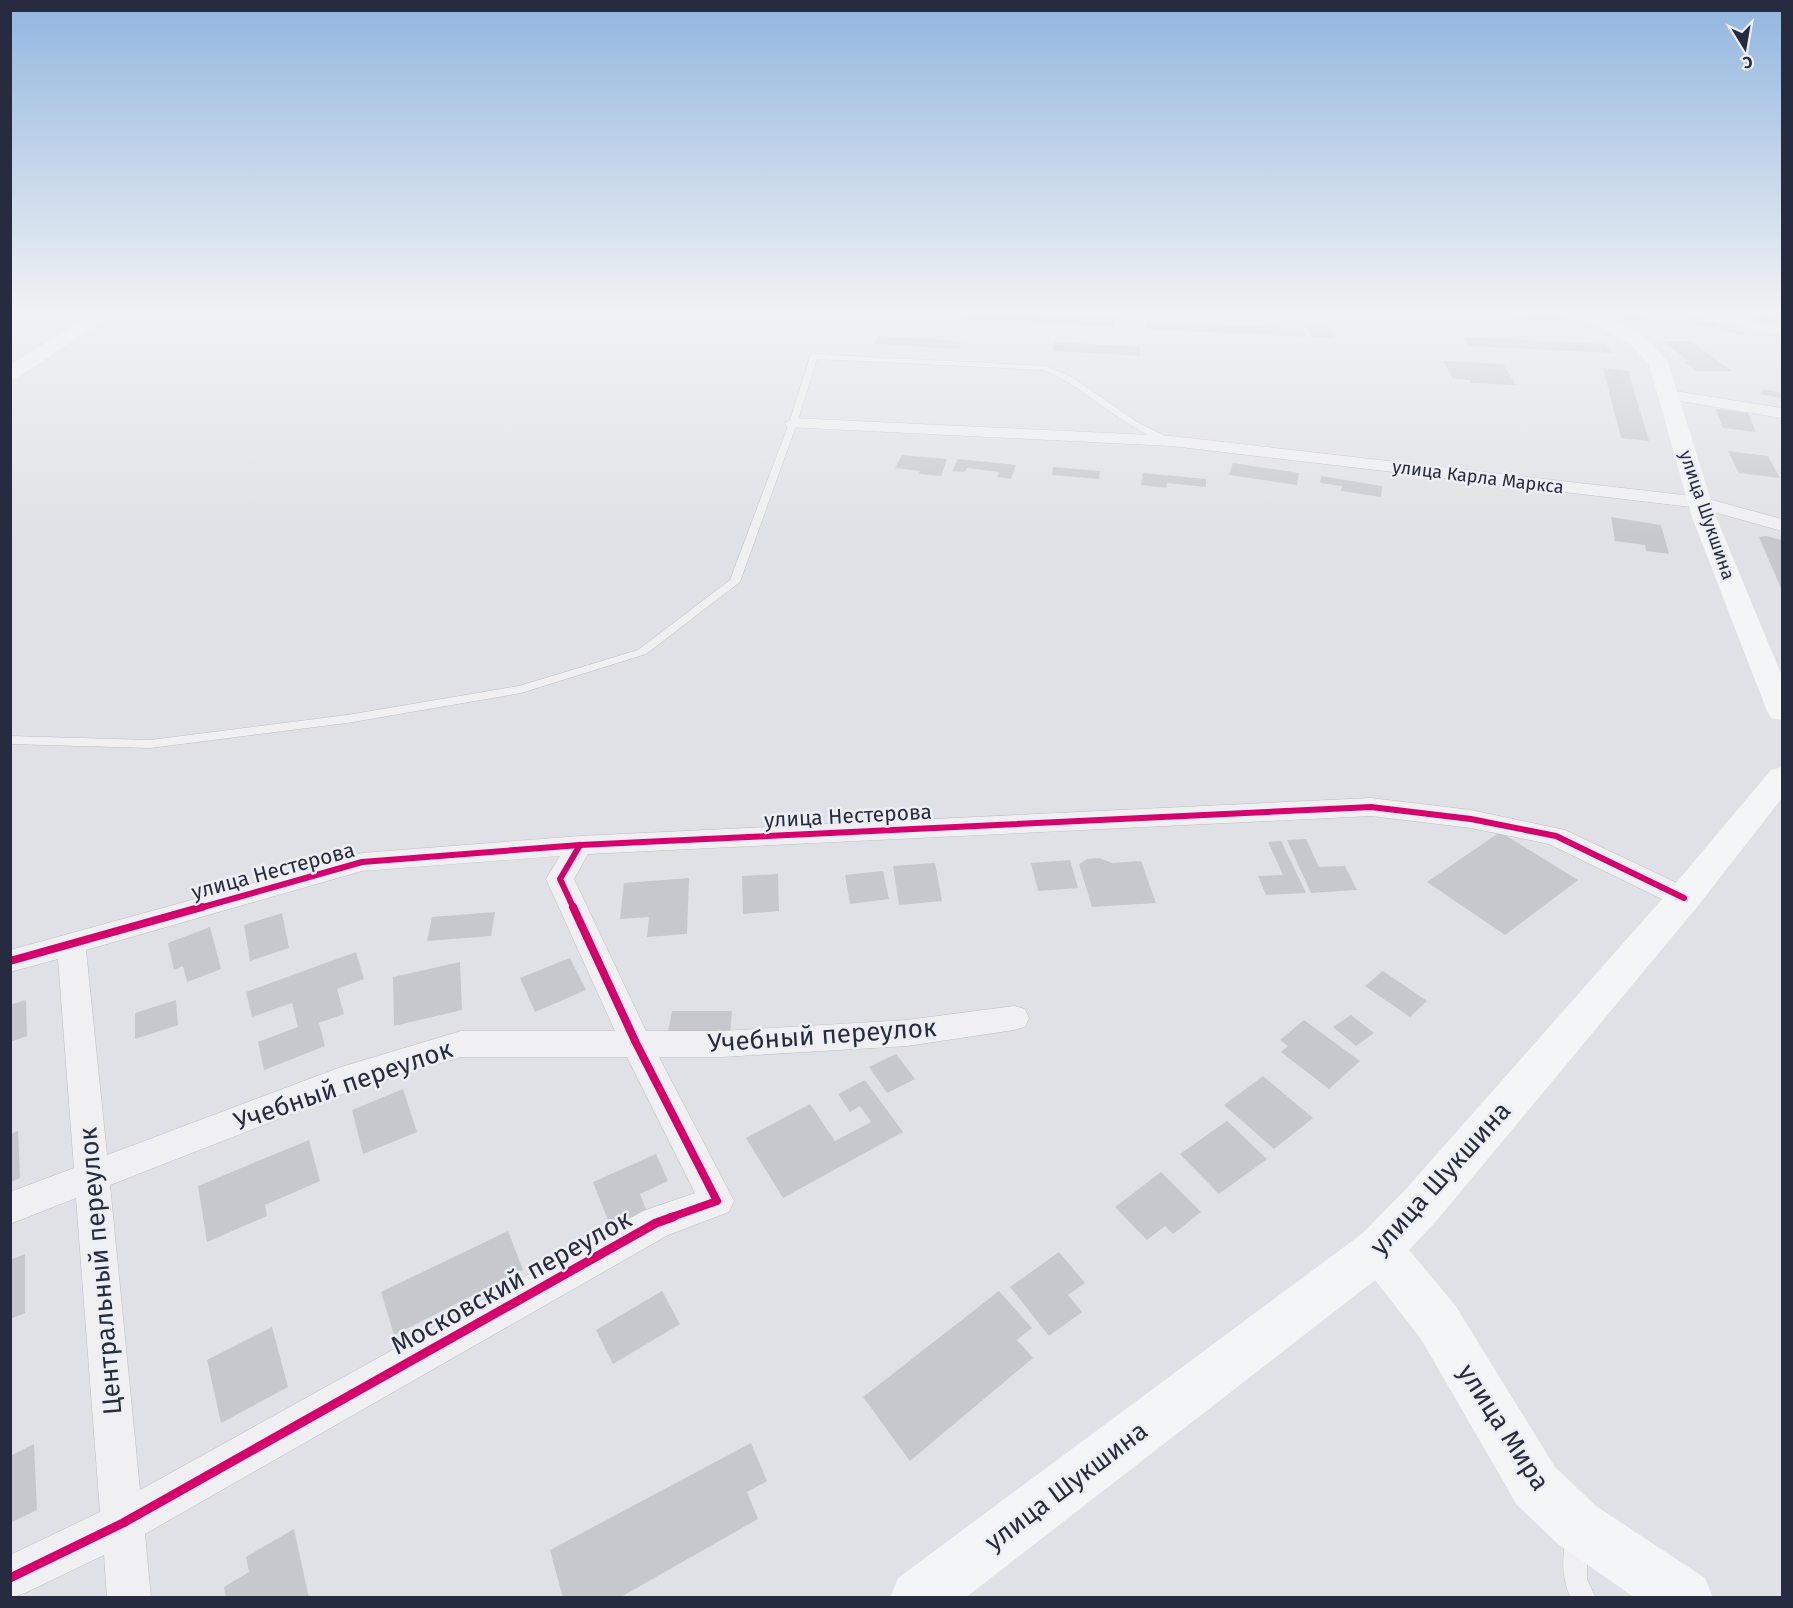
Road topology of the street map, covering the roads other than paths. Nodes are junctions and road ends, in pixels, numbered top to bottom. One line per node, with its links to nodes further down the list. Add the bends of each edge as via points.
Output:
1 (804, 389): 6 (lane)
2 (1084, 389): 7 (lane, via 1134,424)
3 (1666, 389): 4 (street, улица Шукшина)
4 (1668, 395): 5 (street); 8 (street, улица Шукшина)
5 (1782, 413)
6 (793, 423): 7 (street, улица Карла Маркса); 11 (lane, via 735,582 642,652 521,689 347,719 150,744)
7 (1171, 441): 8 (street, улица Карла Маркса)
8 (1701, 503): 9 (street, улица Карла Маркса); 10 (street, улица Шукшина)
9 (1782, 525)
10 (1782, 711)
11 (10, 740)
12 (1782, 777): 14 (street, улица Шукшина)
13 (579, 845): 14 (street, улица Нестерова, via 1371,807 1471,819 1556,836); 15 (street, улица Нестерова, via 362,862); 18 (street, Московский переулок, via 560,879)
14 (1684, 898): 21 (street, улица Шукшина)
15 (71, 945): 16 (street, улица Нестерова); 19 (street, Центральный переулок)
16 (10, 962)
17 (1014, 1018): 18 (street, Учебный переулок, via 907,1033 722,1044)
18 (636, 1043): 19 (street, Учебный переулок, via 461,1044 352,1076); 22 (street, Московский переулок, via 717,1201 656,1223)
19 (92, 1176): 20 (street, Учебный переулок); 22 (street, Центральный переулок)
20 (10, 1208)
21 (1379, 1249): 23 (street, улица Мира, via 1438,1322 1536,1486); 26 (street, улица Шукшина)
22 (123, 1523): 24 (street, Московский переулок); 25 (street, Центральный переулок)
23 (1577, 1525): 27 (lane, via 1575,1581); 28 (street, улица Мира)
24 (10, 1578)
25 (129, 1598)
26 (918, 1598)
27 (1584, 1598)
28 (1685, 1598)

